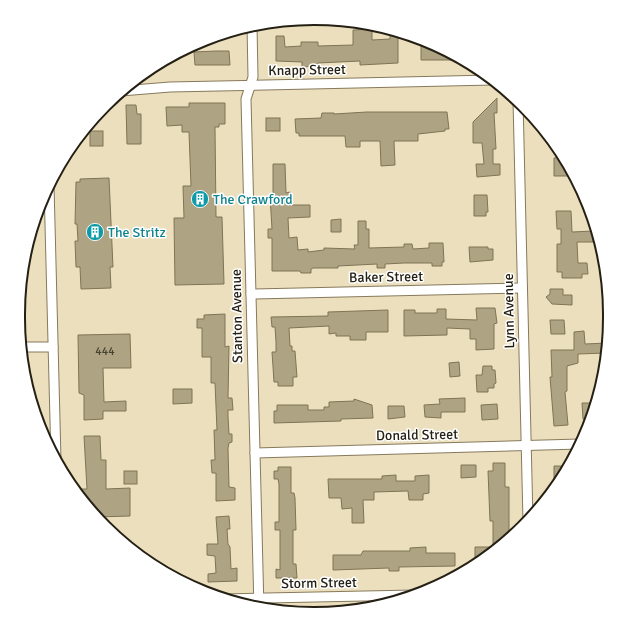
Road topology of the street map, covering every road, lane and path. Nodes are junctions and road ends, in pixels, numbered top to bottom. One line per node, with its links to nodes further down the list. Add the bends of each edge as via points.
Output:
1 (252, 32): 3 (street, Stanton Avenue)
2 (483, 80): 3 (street, Knapp Street)
3 (251, 85): 4 (street, Knapp Street); 8 (street, Stanton Avenue, via 246,99)
4 (132, 90)
5 (518, 110): 7 (street, Lynn Avenue)
6 (49, 198): 10 (street)
7 (522, 288): 8 (street, Baker Street); 12 (street, Lynn Avenue)
8 (251, 294): 14 (street, Stanton Avenue)
9 (27, 347): 10 (street)
10 (53, 347): 13 (street)
11 (574, 444): 12 (street, Donald Street)
12 (526, 446): 14 (street, Donald Street); 15 (street, Lynn Avenue)
13 (56, 447)
14 (255, 453): 18 (street, Stanton Avenue)
15 (528, 512)
16 (395, 595): 18 (street, Storm Street)
17 (246, 598): 18 (street, Storm Street)
18 (259, 598): 19 (street, Stanton Avenue)
19 (259, 601)

